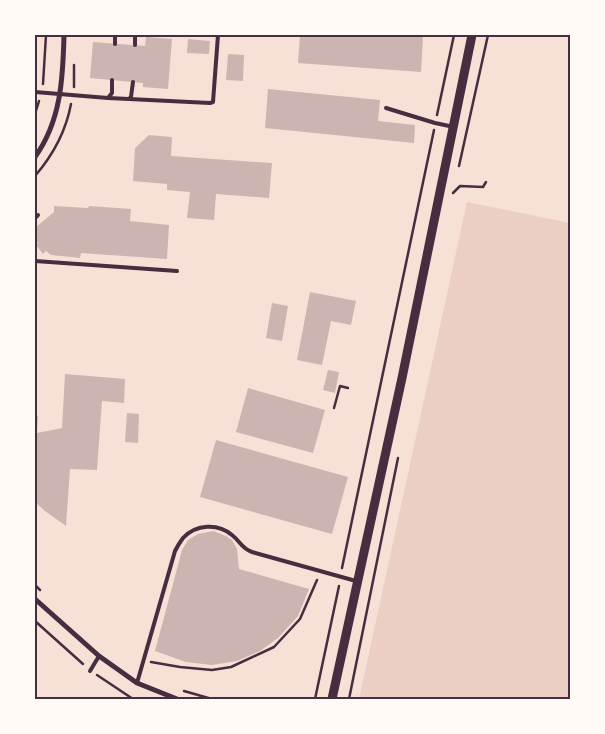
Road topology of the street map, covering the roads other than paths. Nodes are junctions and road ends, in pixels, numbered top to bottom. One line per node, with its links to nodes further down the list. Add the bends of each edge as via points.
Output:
1 (64, 35): 11 (street)
2 (115, 35): 6 (lane)
3 (136, 35): 7 (lane)
4 (218, 35): 13 (lane, via 213,102)
5 (472, 35): 15 (street)
6 (115, 44)
7 (135, 45)
8 (112, 80): 12 (lane, via 112,94)
9 (133, 82): 13 (lane)
10 (35, 92): 11 (lane)
11 (61, 95): 12 (lane); 16 (street, via 46,138)
12 (108, 98): 13 (lane)
13 (129, 99)
14 (386, 108): 15 (lane)
15 (454, 126): 19 (street)
16 (35, 157)
17 (35, 261): 18 (lane)
18 (177, 271)
19 (358, 582): 23 (lane, via 243,549 231,534 220,528 210,526 194,530 183,538 175,551); 25 (street)
20 (35, 599): 21 (street)
21 (99, 656): 22 (lane); 23 (street)
22 (90, 671)
23 (138, 683): 24 (street)
24 (177, 699)
25 (332, 699)

